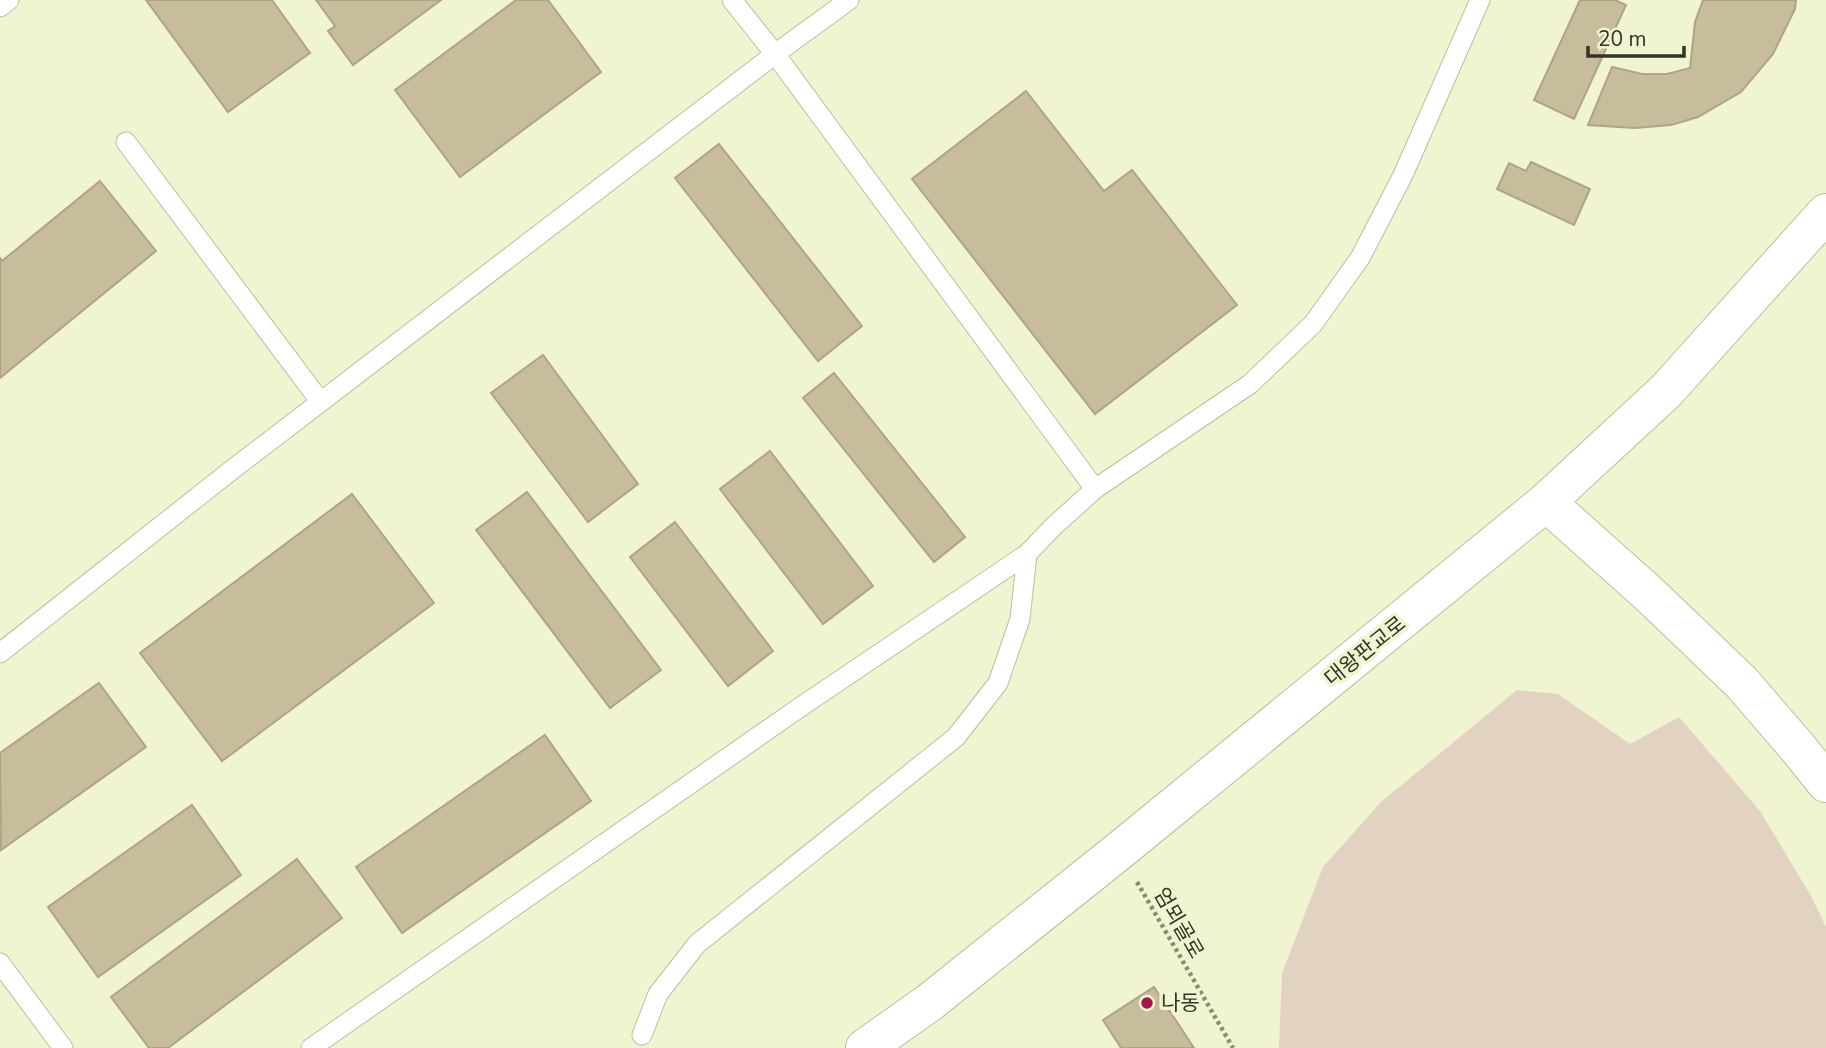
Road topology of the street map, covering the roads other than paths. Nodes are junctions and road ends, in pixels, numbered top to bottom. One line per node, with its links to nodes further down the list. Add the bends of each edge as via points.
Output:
1 (9, 0): 5 (lane)
2 (732, 0): 6 (lane)
3 (849, 0): 6 (lane)
4 (1480, 0): 10 (lane, via 1403,175 1360,258 1313,324 1250,384)
5 (0, 6)
6 (775, 54): 9 (lane); 10 (lane)
7 (126, 142): 9 (lane)
8 (1826, 213): 11 (main road, 대왕판교로, via 1666,391)
9 (320, 401): 13 (lane)
10 (1095, 489): 12 (lane)
11 (1546, 502): 14 (main road, via 1742,683); 19 (main road, 대왕판교로, via 1119,851)
12 (1027, 554): 16 (lane, via 1020,619 999,683 956,737 696,944 658,994); 18 (lane)
13 (0, 653)
14 (1826, 783)
15 (0, 963): 17 (lane)
16 (642, 1035)
17 (63, 1048)
18 (311, 1048)
19 (865, 1048)

